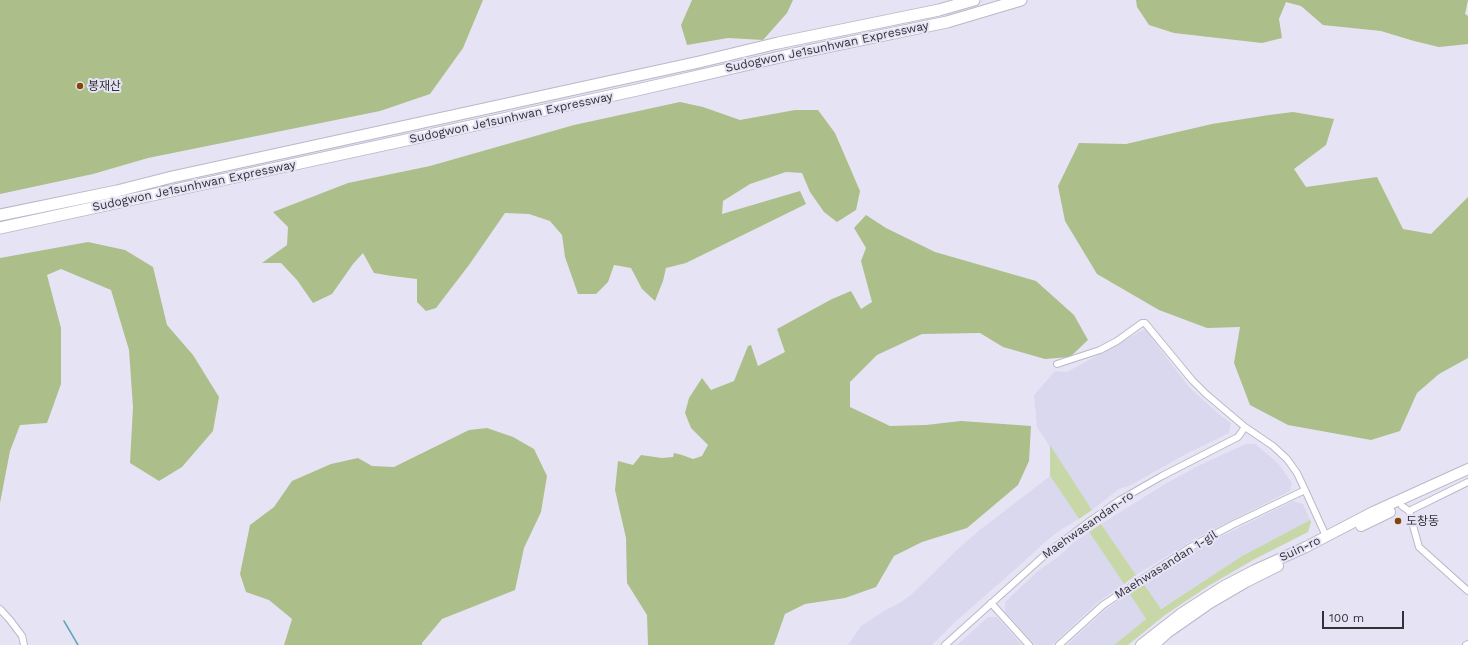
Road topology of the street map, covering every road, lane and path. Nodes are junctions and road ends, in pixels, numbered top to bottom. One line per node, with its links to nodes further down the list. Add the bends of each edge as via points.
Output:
1 (974, 0): 3 (highway, Sudogwon Je1sunhwan Expressway, via 939,10 778,43 118,191)
2 (1021, 0): 4 (highway, Sudogwon Je1sunhwan Expressway, via 947,22)
3 (0, 215)
4 (0, 228)
5 (1057, 364): 6 (street, via 1100,350 1144,323 1192,380)
6 (1246, 427): 10 (street, via 1287,459); 14 (street, Maehwasandan-ro, via 1238,437 1162,476 1090,520 1046,554)
7 (1468, 469): 12 (main road, Suin-ro)
8 (1468, 475): 11 (main road, Suin-ro)
9 (1468, 482): 11 (street)
10 (1305, 490): 12 (street); 19 (street, Maehwasandan 1-gil, via 1189,548 1103,605)
11 (1406, 508): 13 (street, via 1419,547); 21 (main road, Suin-ro, via 1246,582 1210,603)
12 (1326, 536): 20 (main road, Suin-ro, via 1224,586 1182,613)
13 (1468, 591)
14 (991, 603): 17 (street, Maehwasandan-ro); 18 (street)
15 (0, 609): 16 (street, via 22,636)
16 (24, 645)
17 (945, 645)
18 (1029, 645)
19 (1060, 645)
20 (1141, 645)
21 (1154, 645)

